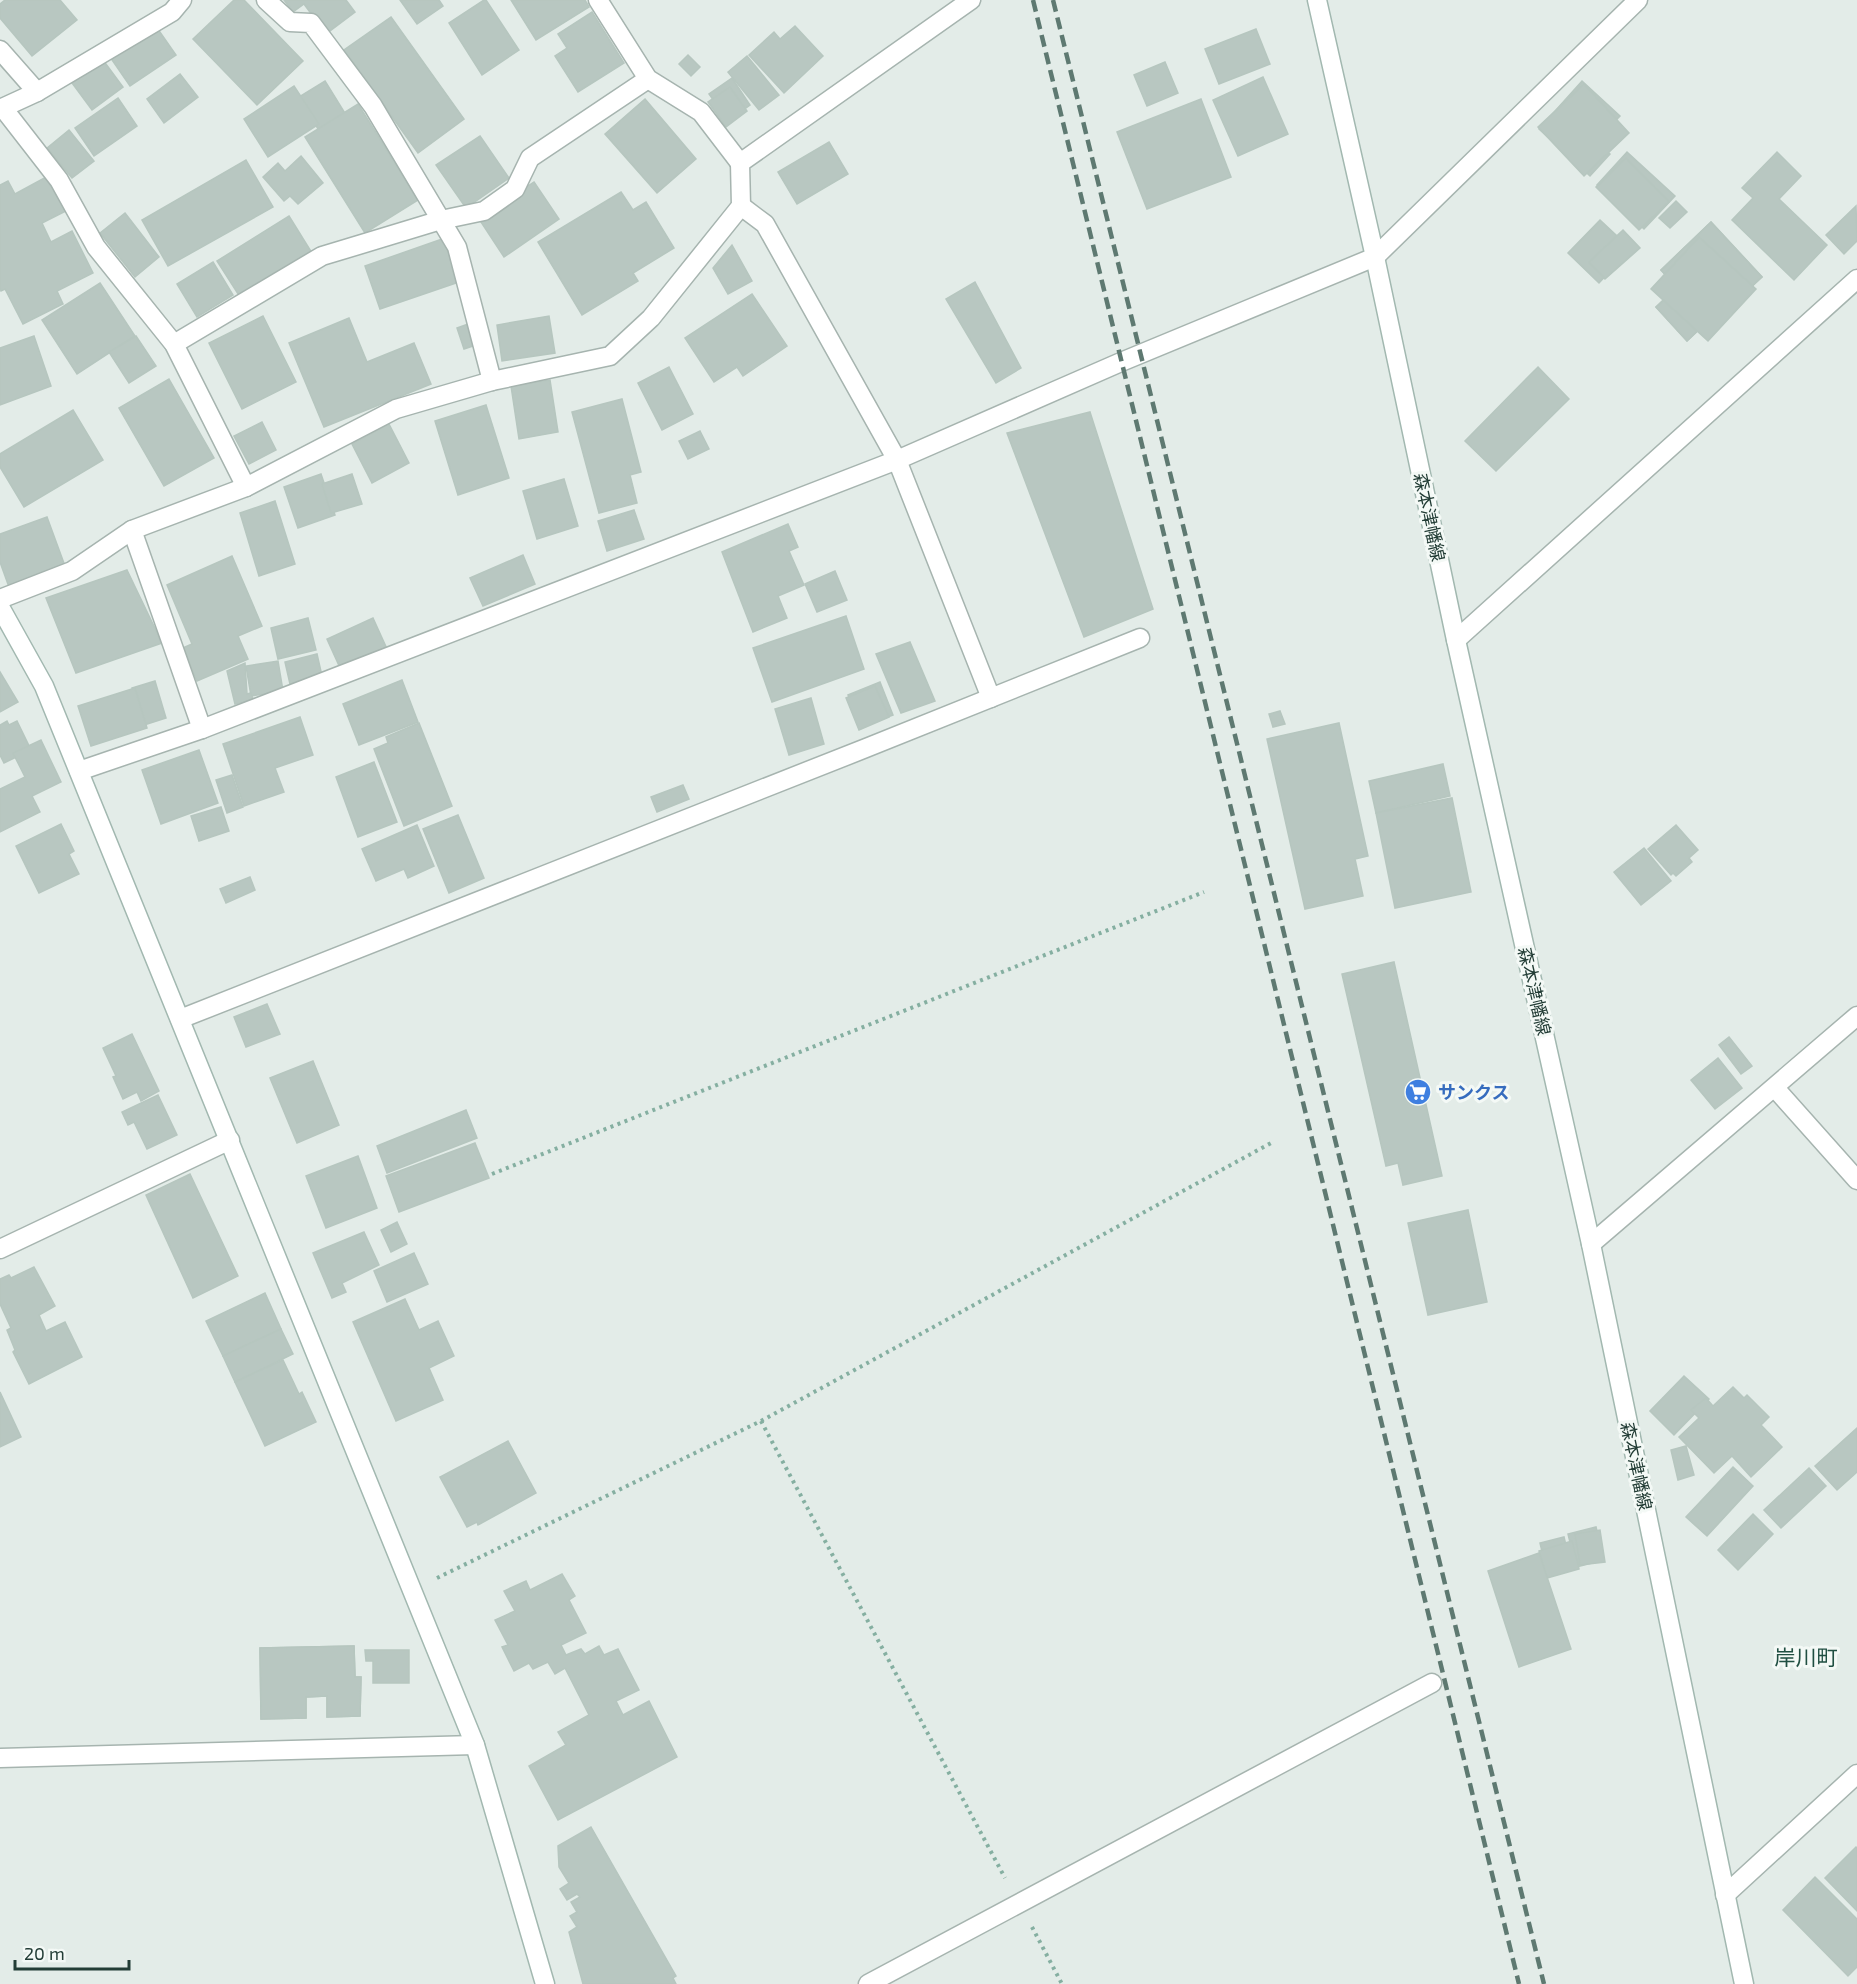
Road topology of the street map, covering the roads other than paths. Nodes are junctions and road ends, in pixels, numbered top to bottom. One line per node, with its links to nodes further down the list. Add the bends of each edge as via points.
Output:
1 (182, 0): 9 (street, via 172,12)
2 (266, 0): 13 (street, via 290,22 311,23 373,106)
3 (598, 0): 8 (street)
4 (971, 0): 11 (street)
5 (1317, 0): 14 (street, 森本津幡線)
6 (1638, 0): 14 (street)
7 (0, 50): 9 (street)
8 (648, 79): 11 (street, via 701,112); 13 (street, via 530,158 515,189 484,211)
9 (37, 92): 10 (street)
10 (1, 108): 16 (street, via 59,180 96,247)
11 (740, 163): 12 (street)
12 (741, 206): 17 (street, via 651,318 610,356); 18 (street, via 765,224)
13 (441, 220): 16 (street, via 322,256); 17 (street, via 457,248)
14 (1375, 257): 18 (street, via 1120,362); 24 (street, 森本津幡線)
15 (1857, 279): 24 (street)
16 (174, 344): 19 (street)
17 (492, 381): 19 (street, via 396,409)
18 (897, 460): 25 (street); 26 (street)
19 (246, 487): 20 (street)
20 (132, 530): 21 (street, via 72,571); 26 (street)
21 (0, 599)
22 (0, 607): 27 (street, via 44,686)
23 (1140, 638): 25 (street)
24 (1456, 640): 33 (street, 森本津幡線)
25 (991, 698): 29 (street)
26 (202, 729): 27 (street)
27 (79, 771): 29 (street)
28 (1857, 1016): 30 (street)
29 (180, 1019): 31 (street)
30 (1775, 1088): 32 (street); 33 (street)
31 (230, 1140): 34 (street); 36 (street)
32 (1857, 1180)
33 (1591, 1244): 39 (street, 森本津幡線)
34 (0, 1249)
35 (1432, 1683): 41 (street)
36 (475, 1745): 37 (street); 40 (street)
37 (0, 1758)
38 (1857, 1774): 39 (street)
39 (1725, 1895): 42 (street, 森本津幡線)
40 (544, 1984)
41 (868, 1984)
42 (1744, 1984)

